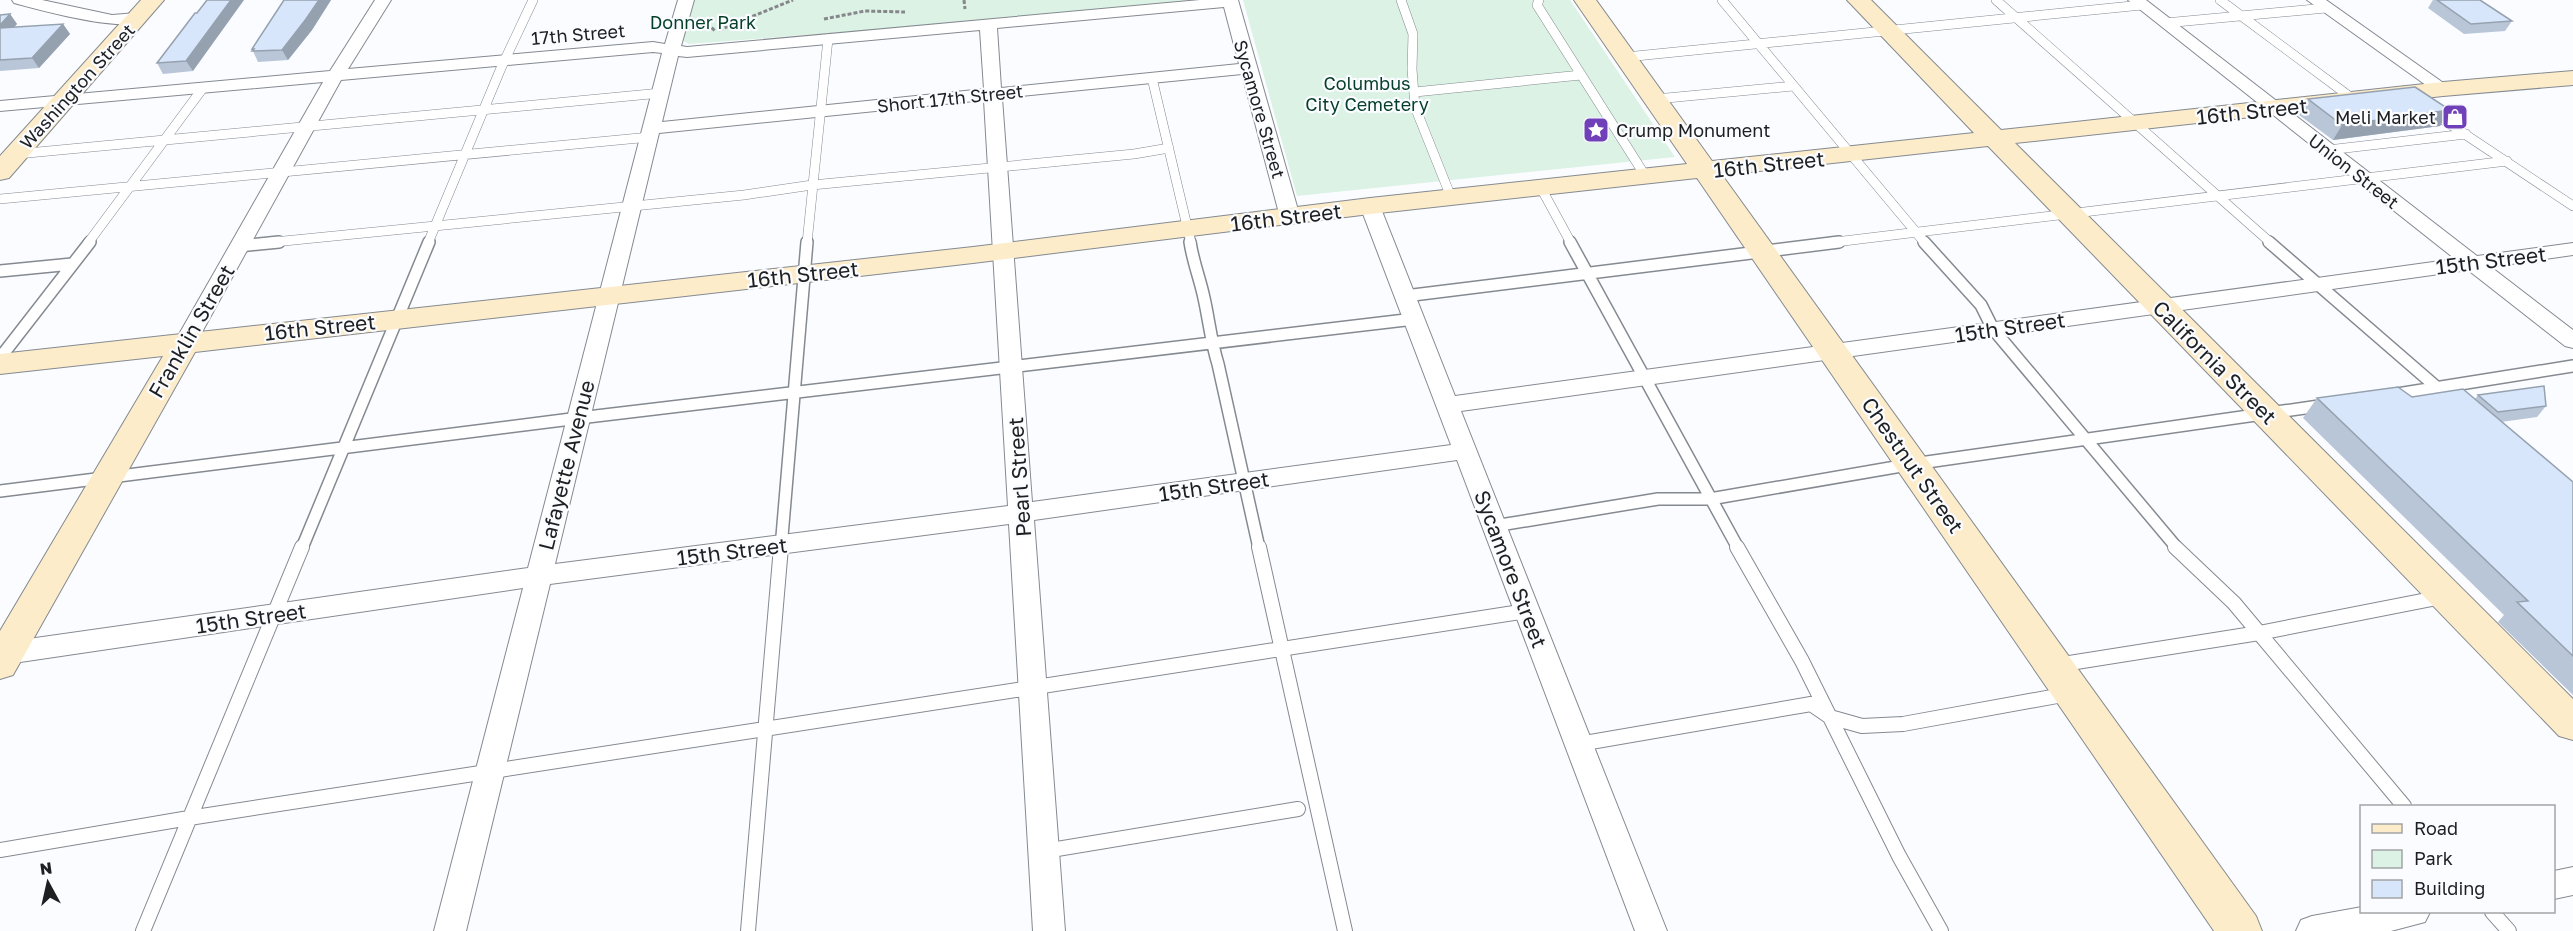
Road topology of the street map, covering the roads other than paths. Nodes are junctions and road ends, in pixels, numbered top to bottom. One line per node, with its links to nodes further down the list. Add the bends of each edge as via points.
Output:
1 (20, 0): 17 (street, via 112,20)
2 (153, 0): 17 (street, Washington Street)
3 (383, 0): 29 (street, Franklin Street)
4 (533, 0): 26 (lane)
5 (686, 0): 24 (street, Lafayette Avenue)
6 (1401, 0): 35 (lane, via 1413,34)
7 (1539, 0): 28 (lane, via 1538,5)
8 (1585, 0): 25 (street, Chestnut Street)
9 (1722, 0): 23 (lane)
10 (1858, 0): 21 (street, California Street)
11 (1996, 0): 18 (lane)
12 (2220, 0): 16 (lane)
13 (1230, 1): 20 (street, 17th Street); 27 (street, Sycamore Street)
14 (2139, 2): 18 (lane); 19 (street, Union Street)
15 (2321, 4): 16 (lane); 34 (street)
16 (2240, 15): 19 (lane); 39 (lane)
17 (137, 18): 40 (street, Washington Street)
18 (2017, 20): 21 (lane); 46 (lane)
19 (2165, 22): 43 (street, Union Street)
20 (988, 24): 22 (street, 17th Street); 37 (street, Pearl Street)
21 (1889, 31): 23 (lane); 50 (street, California Street)
22 (828, 39): 24 (street, 17th Street, via 687,52); 45 (lane)
23 (1758, 43): 25 (lane); 32 (lane)
24 (671, 50): 26 (street, 17th Street, via 653,47); 36 (street, Lafayette Avenue)
25 (1626, 57): 38 (street, Chestnut Street)
26 (504, 61): 29 (street, 17th Street); 44 (lane)
27 (1248, 68): 30 (street, Short 17th Street); 74 (street, Sycamore Street)
28 (1581, 75): 35 (lane); 62 (lane)
29 (335, 76): 33 (street, 17th Street); 47 (street, Franklin Street)
30 (1152, 78): 37 (street, Short 17th Street); 52 (lane)
31 (2568, 82): 34 (street, 16th Street)
32 (1793, 86): 38 (lane); 56 (lane)
33 (203, 88): 40 (street, 17th Street); 51 (lane)
34 (2443, 89): 41 (street, 16th Street)
35 (1415, 92): 68 (lane, via 1415,107)
36 (661, 93): 44 (lane); 48 (street, Lafayette Avenue)
37 (993, 94): 45 (street, Short 17th Street); 58 (street, Pearl Street)
38 (1656, 99): 59 (street, Chestnut Street)
39 (2353, 99): 41 (street, 16th Street); 43 (street, 16th Street)
40 (66, 100): 42 (street, 17th Street); 54 (street, Washington Street)
41 (2415, 101): 49 (lane)
42 (0, 106)
43 (2274, 108): 46 (street, 16th Street); 53 (street, Union Street)
44 (484, 110): 47 (lane); 55 (lane)
45 (820, 111): 48 (street, Short 17th Street); 64 (lane)
46 (2136, 123): 50 (street, 16th Street); 67 (lane)
47 (307, 126): 51 (lane); 60 (street, Franklin Street)
48 (652, 132): 55 (lane); 70 (street, Lafayette Avenue)
49 (2466, 134): 53 (lane); 57 (lane)
50 (1996, 139): 56 (street, 16th Street); 73 (street, California Street)
51 (165, 140): 54 (lane); 65 (lane)
52 (1169, 148): 58 (lane); 76 (lane)
53 (2328, 150): 63 (street, Union Street)
54 (17, 154): 61 (street, Washington Street)
55 (465, 155): 60 (lane); 75 (lane)
56 (1851, 155): 59 (street, 16th Street); 77 (lane)
57 (2507, 161): 63 (lane); 72 (lane)
58 (998, 168): 64 (lane); 80 (street, Pearl Street)
59 (1707, 170): 62 (street, 16th Street); 81 (street, Chestnut Street)
60 (281, 171): 65 (lane); 78 (street, Franklin Street)
61 (0, 172)
62 (1646, 177): 66 (street, 16th Street)
63 (2362, 177): 67 (lane); 82 (street, Union Street)
64 (812, 185): 70 (lane); 85 (lane)
65 (130, 187): 69 (lane); 83 (lane)
66 (1540, 188): 68 (street, 16th Street); 86 (lane)
67 (2216, 196): 73 (lane); 87 (lane)
68 (1451, 198): 71 (street, 16th Street)
69 (0, 199)
70 (633, 206): 75 (lane); 88 (street, Lafayette Avenue)
71 (1370, 206): 74 (street, 16th Street); 90 (street, Sycamore Street)
72 (2573, 206)
73 (2069, 213): 77 (lane); 89 (street, California Street)
74 (1290, 217): 76 (street, 16th Street)
75 (436, 225): 78 (lane); 91 (lane)
76 (1189, 229): 80 (street, 16th Street); 95 (lane)
77 (1917, 233): 81 (lane); 92 (lane, via 1981,304)
78 (239, 246): 94 (street, Franklin Street)
79 (2573, 249): 82 (street, 15th Street)
80 (1004, 251): 85 (street, 16th Street); 100 (street, Pearl Street)
81 (1764, 252): 86 (lane); 96 (street, Chestnut Street)
82 (2472, 262): 87 (street, 15th Street); 93 (street, Union Street)
83 (72, 264): 84 (lane); 97 (lane)
84 (0, 271)
85 (805, 273): 88 (street, 16th Street); 103 (lane)
86 (1588, 273): 90 (lane); 101 (lane)
87 (2318, 283): 89 (street, 15th Street); 102 (lane)
88 (610, 295): 91 (street, 16th Street); 108 (street, Lafayette Avenue)
89 (2160, 306): 92 (street, 15th Street); 107 (street, California Street)
90 (1409, 308): 95 (lane); 106 (street, Sycamore Street)
91 (396, 319): 94 (street, 16th Street); 110 (lane)
92 (1993, 329): 96 (street, 15th Street); 109 (lane)
93 (2573, 341)
94 (185, 343): 98 (street, 16th Street); 113 (street, Franklin Street)
95 (1211, 343): 100 (lane); 114 (lane)
96 (1834, 352): 101 (street, 15th Street); 112 (street, Chestnut Street)
97 (0, 358)
98 (0, 364)
99 (2573, 366): 102 (lane)
100 (1011, 367): 103 (lane); 117 (street, Pearl Street)
101 (1646, 378): 106 (street, 15th Street); 116 (lane)
102 (2442, 392): 104 (lane)
103 (794, 394): 108 (lane); 119 (lane)
104 (2382, 397)
105 (2337, 403): 107 (lane)
106 (1447, 405): 111 (street, Sycamore Street)
107 (2266, 413): 109 (lane); 121 (street, California Street)
108 (579, 418): 110 (lane); 120 (street, Lafayette Avenue)
109 (2085, 440): 112 (lane); 124 (lane, via 2173,545 2234,603)
110 (343, 448): 113 (lane); 123 (lane)
111 (1465, 451): 114 (street, 15th Street); 118 (street, Sycamore Street)
112 (1913, 464): 116 (lane); 127 (street, Chestnut Street)
113 (106, 479): 115 (lane); 126 (street, Franklin Street)
114 (1244, 482): 117 (street, 15th Street); 125 (lane)
115 (0, 491)
116 (1710, 499): 118 (lane, via 1658,500); 130 (lane)
117 (1021, 513): 119 (street, 15th Street); 128 (street, Pearl Street)
118 (1494, 526): 122 (street, Sycamore Street)
119 (781, 545): 120 (street, 15th Street); 132 (lane)
120 (538, 576): 123 (street, 15th Street); 134 (street, Lafayette Avenue)
121 (2447, 596): 124 (lane); 131 (street, California Street)
122 (1527, 611): 125 (lane); 133 (street, Sycamore Street)
123 (274, 615): 126 (street, 15th Street); 137 (lane)
124 (2259, 633): 127 (lane); 135 (lane)
125 (1282, 650): 128 (lane); 148 (lane)
126 (2, 657)
127 (2053, 666): 129 (street, Chestnut Street)
128 (1033, 687): 132 (lane); 139 (street, Pearl Street)
129 (2072, 693): 130 (lane, via 1903,724 1862,726); 151 (street, Chestnut Street)
130 (1830, 717): 133 (lane, via 1811,704); 150 (lane)
131 (2573, 724)
132 (764, 730): 134 (lane); 146 (lane)
133 (1579, 744): 149 (street, Sycamore Street)
134 (489, 773): 137 (lane); 145 (street, Lafayette Avenue)
135 (2402, 805)
136 (1299, 809): 139 (lane)
137 (189, 818): 138 (lane); 144 (lane)
138 (0, 850)
139 (1044, 851): 147 (street, Pearl Street)
140 (2573, 881): 141 (street)
141 (2555, 885)
142 (2409, 913): 152 (street)
143 (2493, 913): 153 (lane)
144 (143, 931)
145 (450, 931)
146 (748, 931)
147 (1049, 931)
148 (1345, 931)
149 (1651, 931)
150 (1941, 931)
151 (2240, 931)
152 (2312, 931)
153 (2509, 931)

